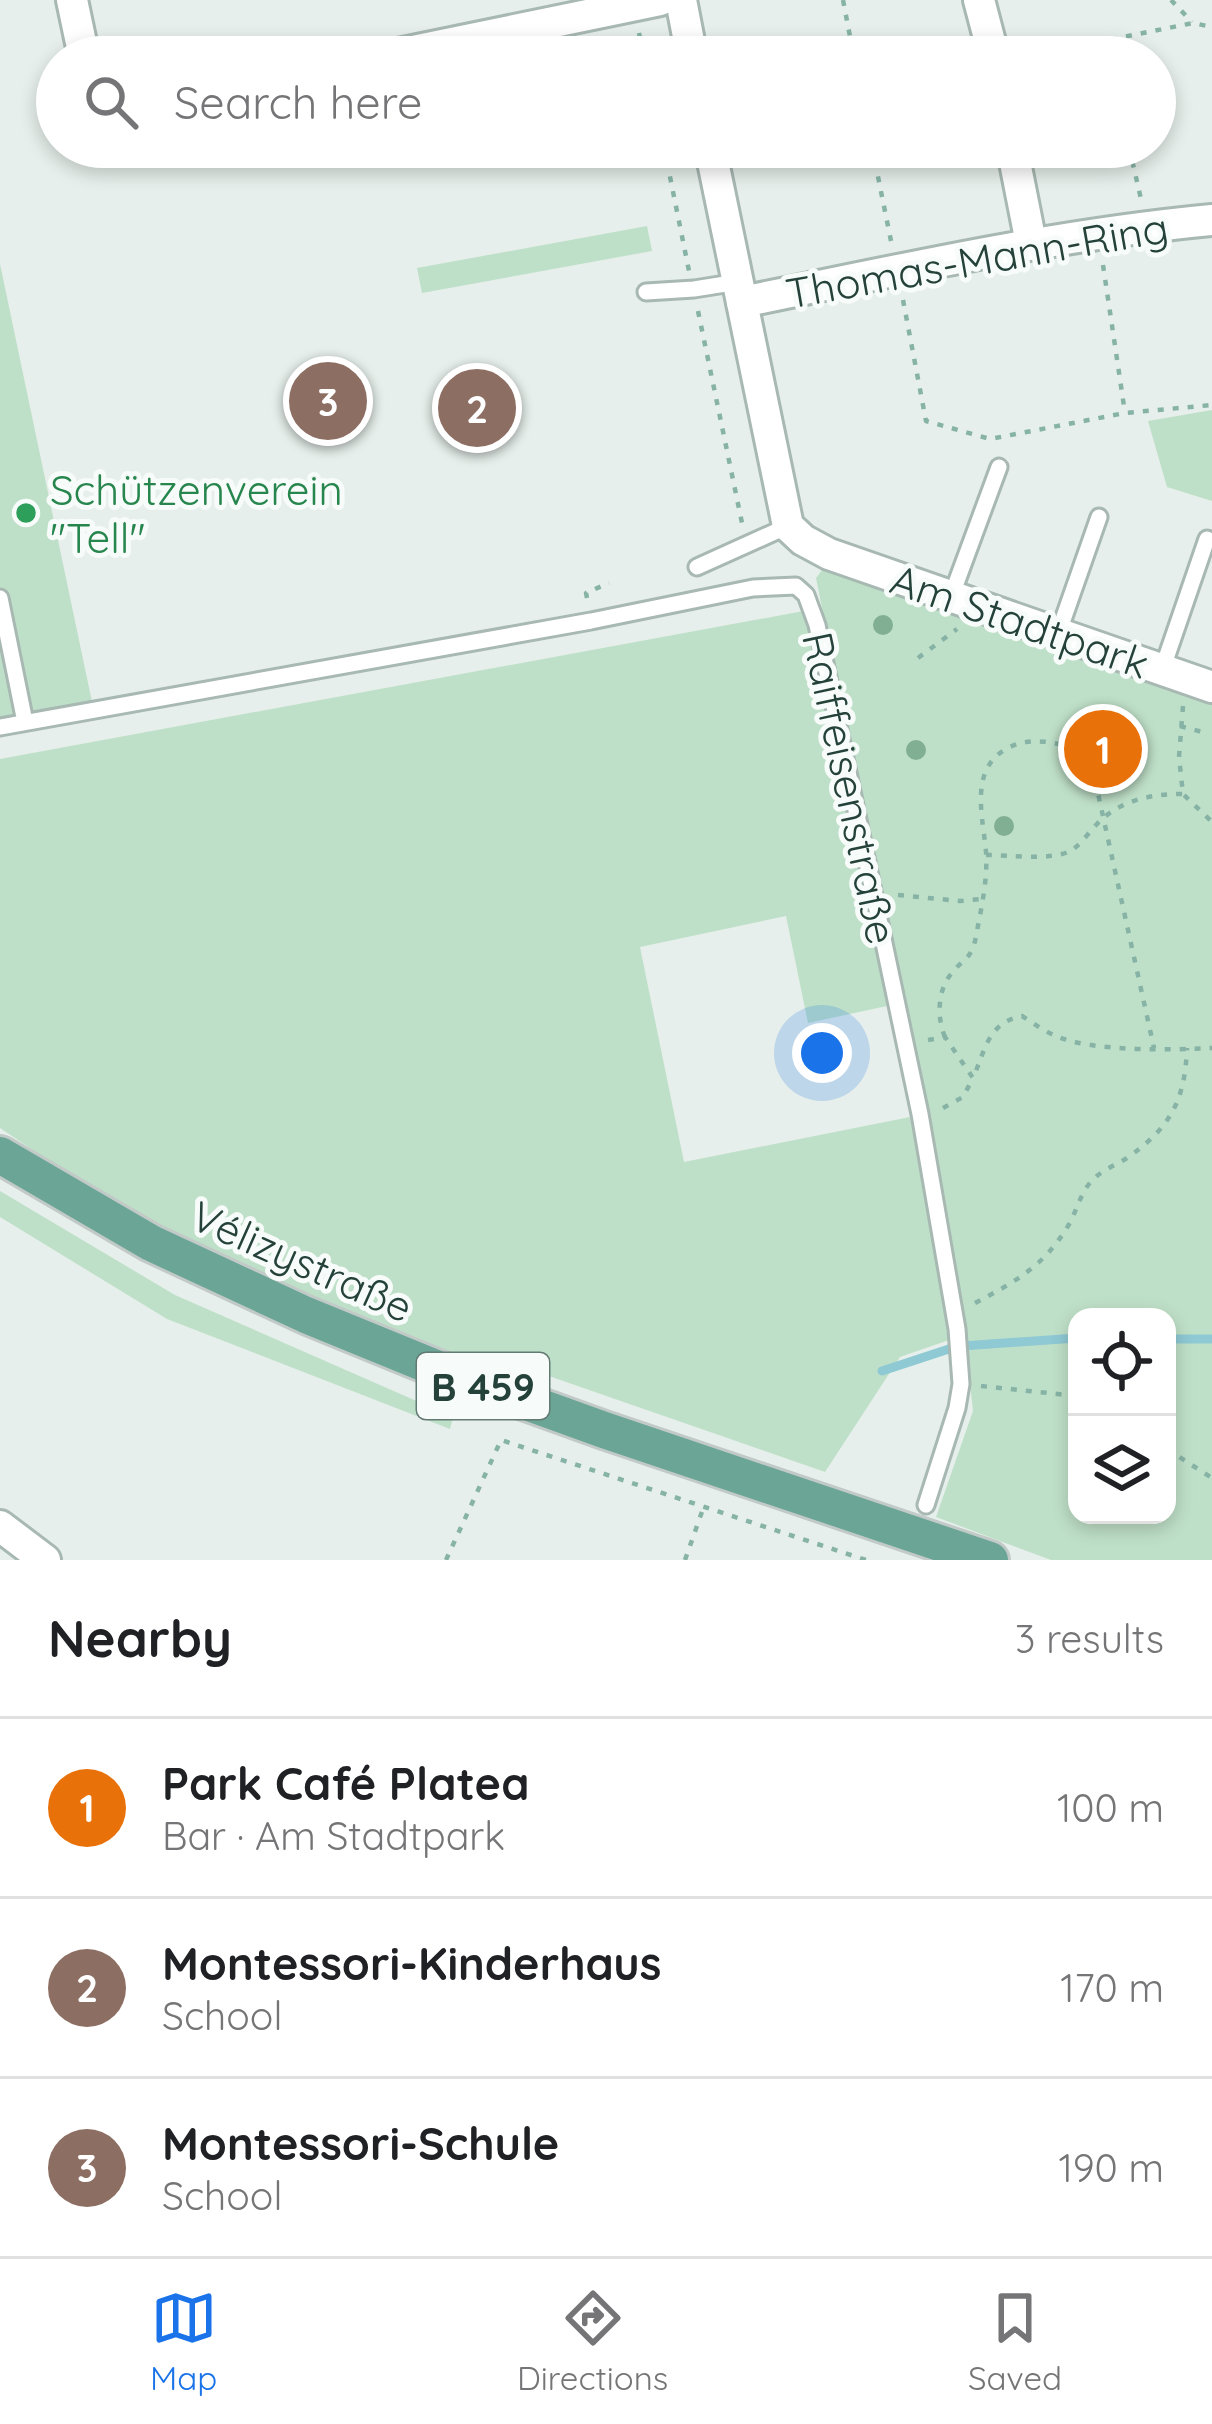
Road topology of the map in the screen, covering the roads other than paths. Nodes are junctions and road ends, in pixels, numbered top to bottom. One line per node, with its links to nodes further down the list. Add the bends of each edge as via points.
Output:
1 (72, 0): 5 (street)
2 (660, 0): 6 (street)
3 (680, 0): 7 (street)
4 (980, 0): 8 (street)
5 (79, 36)
6 (486, 36)
7 (688, 36)
8 (989, 36)
9 (714, 168): 14 (street)
10 (1016, 168): 12 (street)
11 (1212, 220): 12 (street, Thomas-Mann-Ring)
12 (1030, 243): 14 (street, Thomas-Mann-Ring)
13 (646, 292): 14 (lane)
14 (740, 292): 17 (street)
15 (999, 467): 21 (lane)
16 (1099, 517): 22 (lane)
17 (788, 526): 19 (lane); 21 (street, Am Stadtpark, via 829,554)
18 (1207, 539): 23 (lane)
19 (697, 567)
20 (0, 598): 24 (lane)
21 (965, 602): 22 (street, Am Stadtpark)
22 (1058, 634): 23 (street, Am Stadtpark)
23 (1188, 679)
24 (25, 722): 25 (lane, Raiffeisenstraße); 27 (lane, Raiffeisenstraße, via 796,586 817,625 955,1314 961,1384)
25 (0, 727)
26 (0, 1155): 30 (main road, Vélizystraße / B 459, via 152,1243 306,1316 604,1430)
27 (926, 1505)
28 (0, 1526): 29 (street)
29 (45, 1560)
30 (990, 1560)

